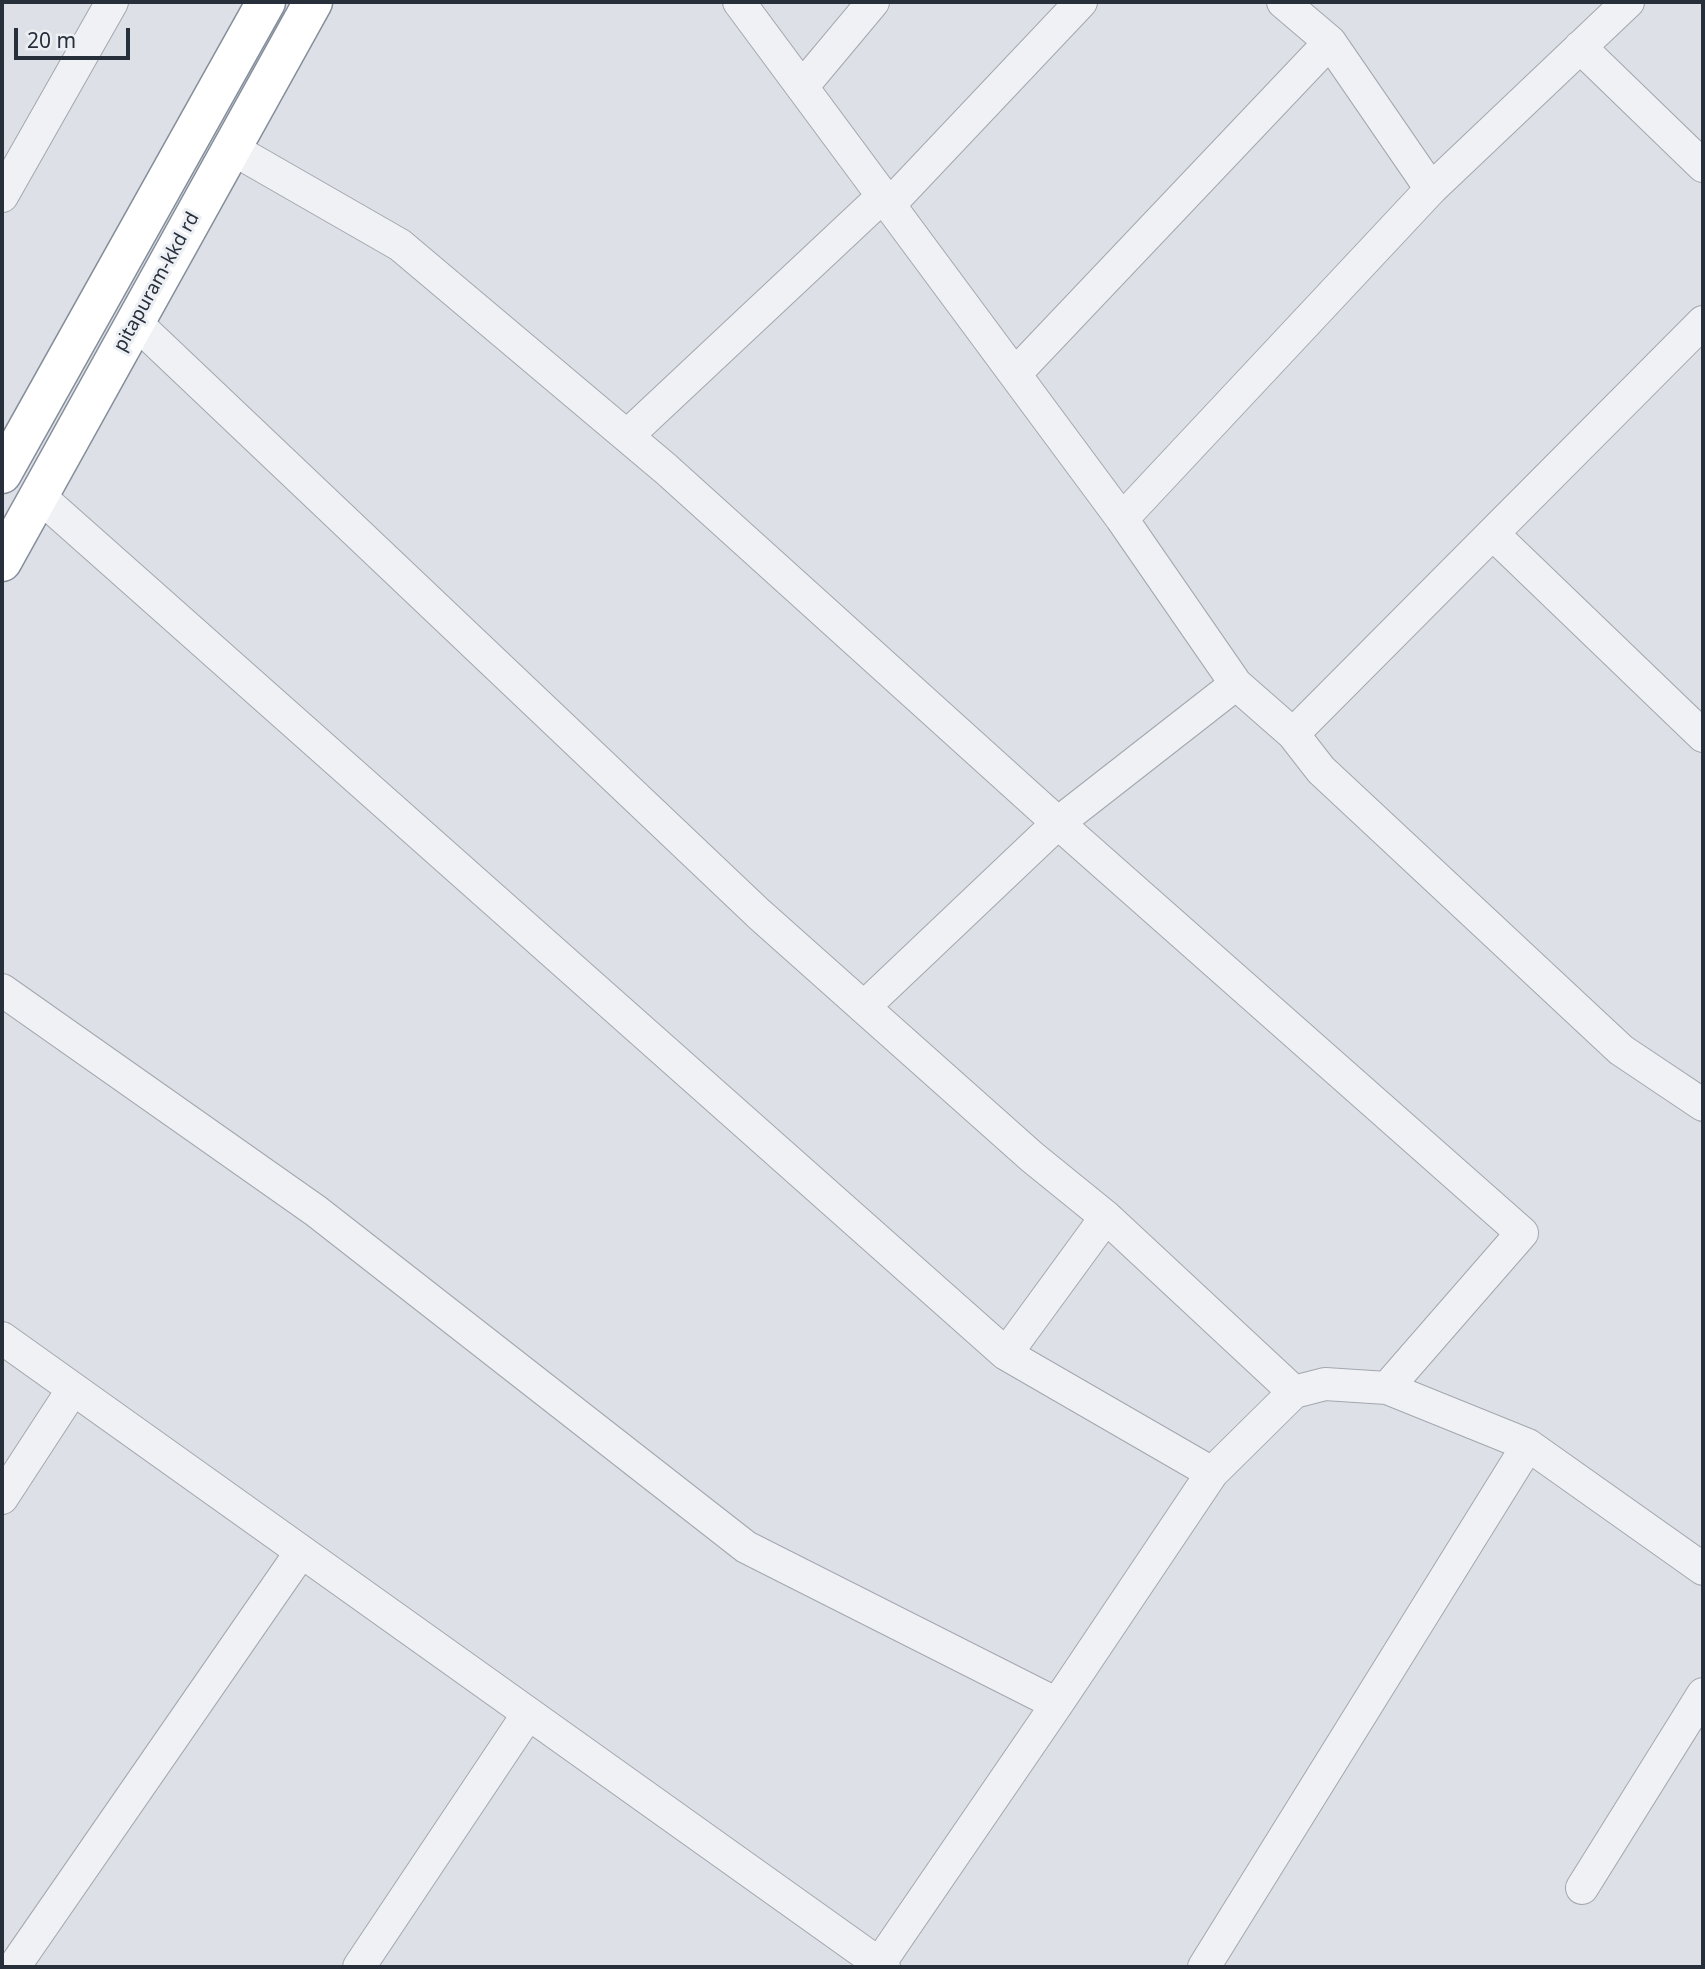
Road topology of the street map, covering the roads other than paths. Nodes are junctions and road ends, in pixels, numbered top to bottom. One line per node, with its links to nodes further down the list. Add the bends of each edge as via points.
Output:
1 (112, 2): 15 (street)
2 (266, 2): 21 (highway)
3 (313, 2): 12 (highway, pitapuram-kkd rd)
4 (739, 2): 11 (street)
5 (873, 2): 11 (street)
6 (1081, 2): 16 (street)
7 (1283, 2): 9 (street)
8 (1628, 2): 10 (street)
9 (1329, 42): 14 (street); 19 (street)
10 (1580, 47): 13 (street); 14 (street)
11 (802, 87): 16 (street)
12 (231, 148): 17 (highway, pitapuram-kkd rd); 20 (street, via 400,245)
13 (1703, 166)
14 (1431, 189): 23 (street)
15 (2, 196)
16 (887, 200): 19 (street); 20 (street)
17 (134, 321): 22 (highway, pitapuram-kkd rd); 31 (street, via 759,914)
18 (1703, 322): 24 (street)
19 (1015, 374): 23 (street)
20 (627, 436): 29 (street)
21 (2, 474)
22 (38, 495): 25 (highway, pitapuram-kkd rd); 35 (street)
23 (1122, 519): 26 (street)
24 (1493, 534): 27 (street); 28 (street)
25 (2, 562)
26 (1236, 684): 28 (street); 29 (street)
27 (1700, 725)
28 (1293, 734): 32 (street, via 1321,770 1621,1050)
29 (1058, 823): 31 (street); 36 (street, via 1522,1233)
30 (2, 990): 45 (street, via 316,1211 746,1547)
31 (864, 1007): 33 (street)
32 (1703, 1105)
33 (1106, 1217): 35 (street); 38 (street)
34 (2, 1338): 37 (street)
35 (1006, 1354): 40 (street)
36 (1387, 1388): 38 (street, via 1325,1384); 39 (street)
37 (74, 1389): 41 (street); 42 (street)
38 (1294, 1392): 40 (street)
39 (1528, 1445): 43 (street); 51 (street)
40 (1212, 1473): 45 (street)
41 (2, 1498)
42 (301, 1552): 46 (street); 49 (street)
43 (1703, 1569)
44 (1703, 1693): 47 (street)
45 (1057, 1704): 48 (street)
46 (528, 1714): 48 (street); 50 (street)
47 (1582, 1888)
48 (880, 1966)
49 (14, 1967)
50 (359, 1967)
51 (1204, 1967)

